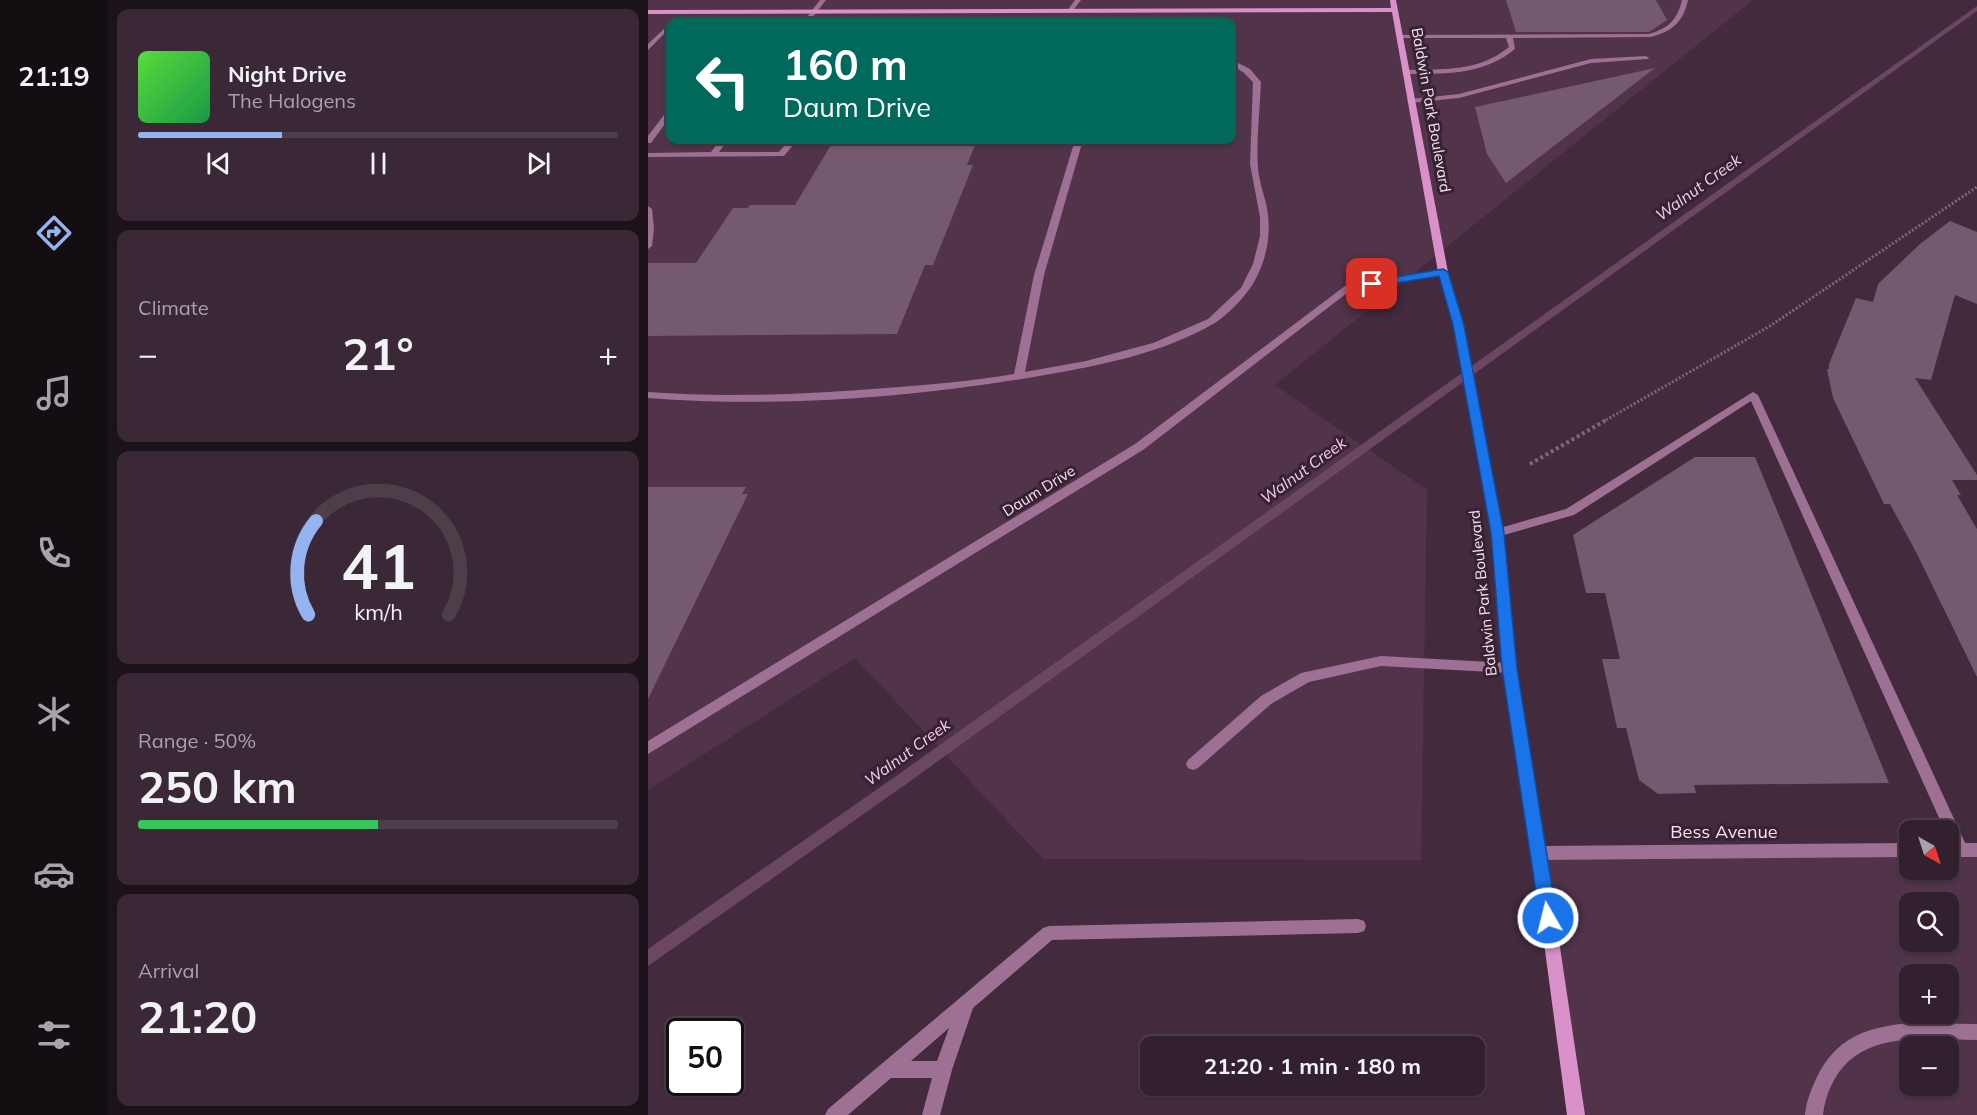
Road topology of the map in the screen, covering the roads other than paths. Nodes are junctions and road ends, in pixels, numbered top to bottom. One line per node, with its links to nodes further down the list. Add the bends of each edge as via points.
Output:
1 (823, 0): 9 (street)
2 (1078, 0): 6 (street)
3 (1393, 0): 5 (main road, Baldwin Park Boulevard)
4 (1685, 0): 14 (street, via 1678,24 1649,36)
5 (1394, 10): 6 (main road); 13 (main road, Baldwin Park Boulevard)
6 (1070, 11): 9 (main road)
7 (648, 12): 8 (main road)
8 (683, 12): 9 (main road); 10 (street)
9 (814, 12): 11 (street)
10 (678, 18)
11 (809, 18)
12 (666, 30): 15 (street)
13 (1399, 36): 14 (street); 18 (main road, Baldwin Park Boulevard)
14 (1509, 36): 18 (street, via 1514,48 1503,59 1451,70)
15 (648, 48)
16 (1646, 58): 19 (street, via 1591,60 1459,96)
17 (1236, 64): 30 (street, via 1257,82 1254,166 1265,219 1262,252 1244,292 1215,321 1182,335 1070,369)
18 (1406, 72): 19 (main road, Baldwin Park Boulevard)
19 (1411, 101): 29 (main road, Baldwin Park Boulevard)
20 (666, 118): 21 (street)
21 (648, 141)
22 (721, 144): 26 (street)
23 (790, 144): 26 (street, via 781,154)
24 (1078, 144): 30 (street, via 1039,275)
25 (648, 155): 26 (street)
26 (713, 155)
27 (648, 209): 28 (street)
28 (648, 246)
29 (1443, 272): 32 (main road, Baldwin Park Boulevard, via 1459,325); 34 (street, Daum Drive, via 1348,288 1139,447)
30 (1019, 376): 31 (street, via 899,390 732,399)
31 (648, 395)
32 (1497, 533): 33 (main road, Baldwin Park Boulevard); 36 (street, via 1570,512 1754,395)
33 (1509, 668): 35 (street, via 1381,661 1306,677 1266,700); 40 (main road, Baldwin Park Boulevard)
34 (648, 748)
35 (1193, 764)
36 (1942, 820)
37 (1899, 850): 40 (street, Bess Avenue)
38 (1959, 850): 39 (street)
39 (1977, 850)
40 (1539, 853): 48 (main road, Baldwin Park Boulevard)
41 (1358, 926): 42 (street, via 1049,933)
42 (966, 1004): 44 (street); 45 (street)
43 (1977, 1032): 49 (street, via 1888,1032 1853,1044 1826,1071)
44 (890, 1069): 45 (street); 46 (street)
45 (943, 1070): 47 (street)
46 (834, 1115)
47 (931, 1115)
48 (1576, 1115)
49 (1814, 1115)

